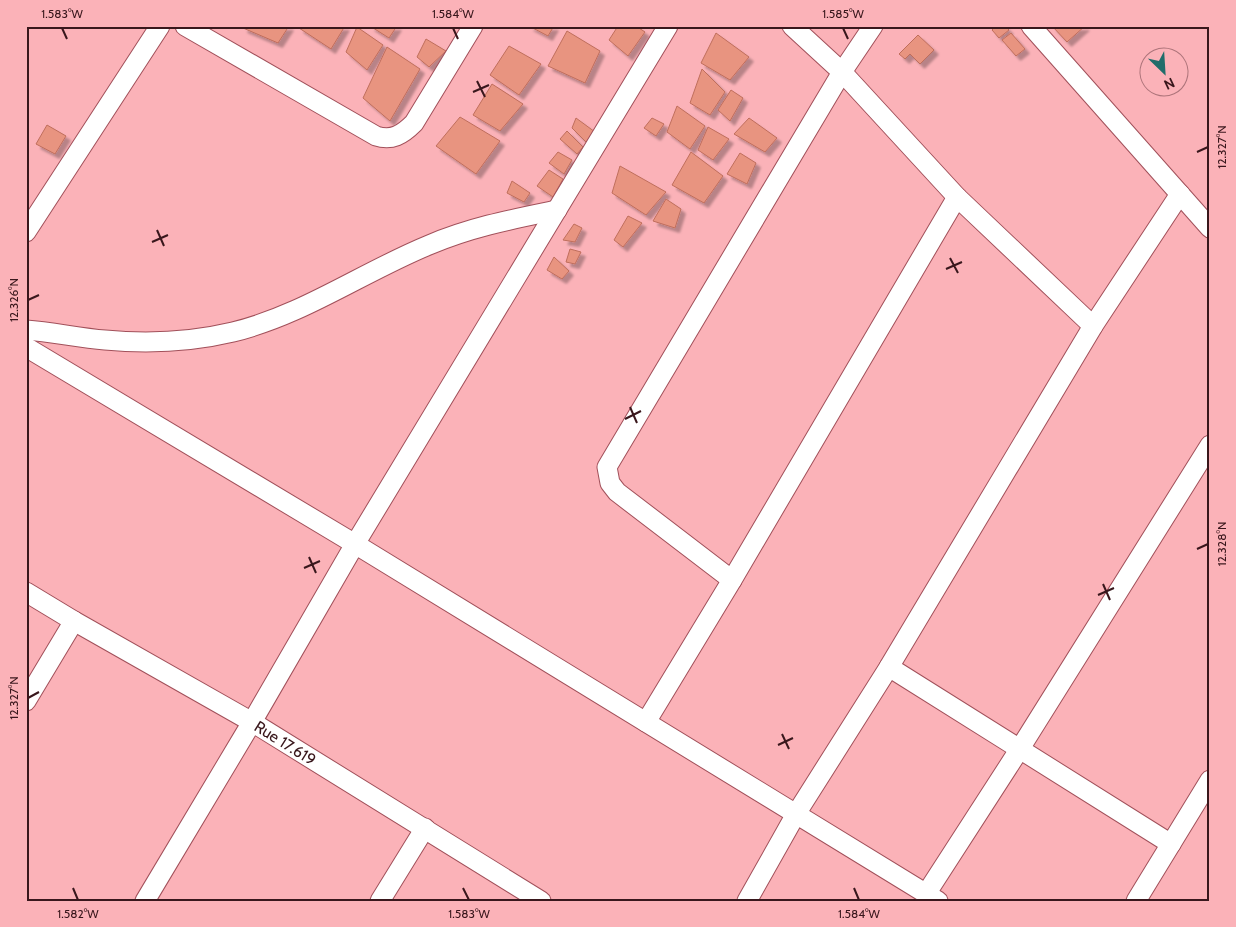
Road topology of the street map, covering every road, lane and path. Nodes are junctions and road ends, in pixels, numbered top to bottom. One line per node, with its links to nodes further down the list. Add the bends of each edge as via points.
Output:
1 (160, 26): 13 (street)
2 (185, 26): 3 (street, via 386,139 405,132 414,123)
3 (473, 26)
4 (668, 26): 11 (street)
5 (792, 26): 8 (street)
6 (873, 26): 8 (street)
7 (1031, 26): 9 (street)
8 (842, 72): 10 (street); 19 (street, via 607,466 610,484 617,492)
9 (1180, 194): 12 (street); 14 (street)
10 (957, 196): 14 (street); 19 (street)
11 (557, 210): 15 (street, via 492,222 458,233 304,306 234,332 169,342 104,340); 18 (street)
12 (1210, 228)
13 (26, 232)
14 (1093, 326): 22 (street)
15 (26, 330)
16 (26, 347): 18 (street)
17 (1210, 445): 26 (street)
18 (355, 544): 24 (street); 25 (street)
19 (732, 580): 25 (street)
20 (26, 592): 21 (street, Rue 17.619)
21 (74, 621): 23 (street); 24 (street, Rue 17.619)
22 (890, 667): 26 (street); 28 (street)
23 (26, 701)
24 (252, 722): 29 (street, Rue 17.619); 32 (street)
25 (646, 722): 28 (street)
26 (1019, 750): 30 (street); 31 (street)
27 (1210, 780): 30 (street)
28 (796, 814): 31 (street); 35 (street)
29 (425, 828): 33 (street); 34 (street, Rue 17.619)
30 (1171, 844): 36 (street)
31 (932, 897)
32 (145, 901)
33 (380, 901)
34 (540, 901)
35 (747, 901)
36 (1136, 901)

